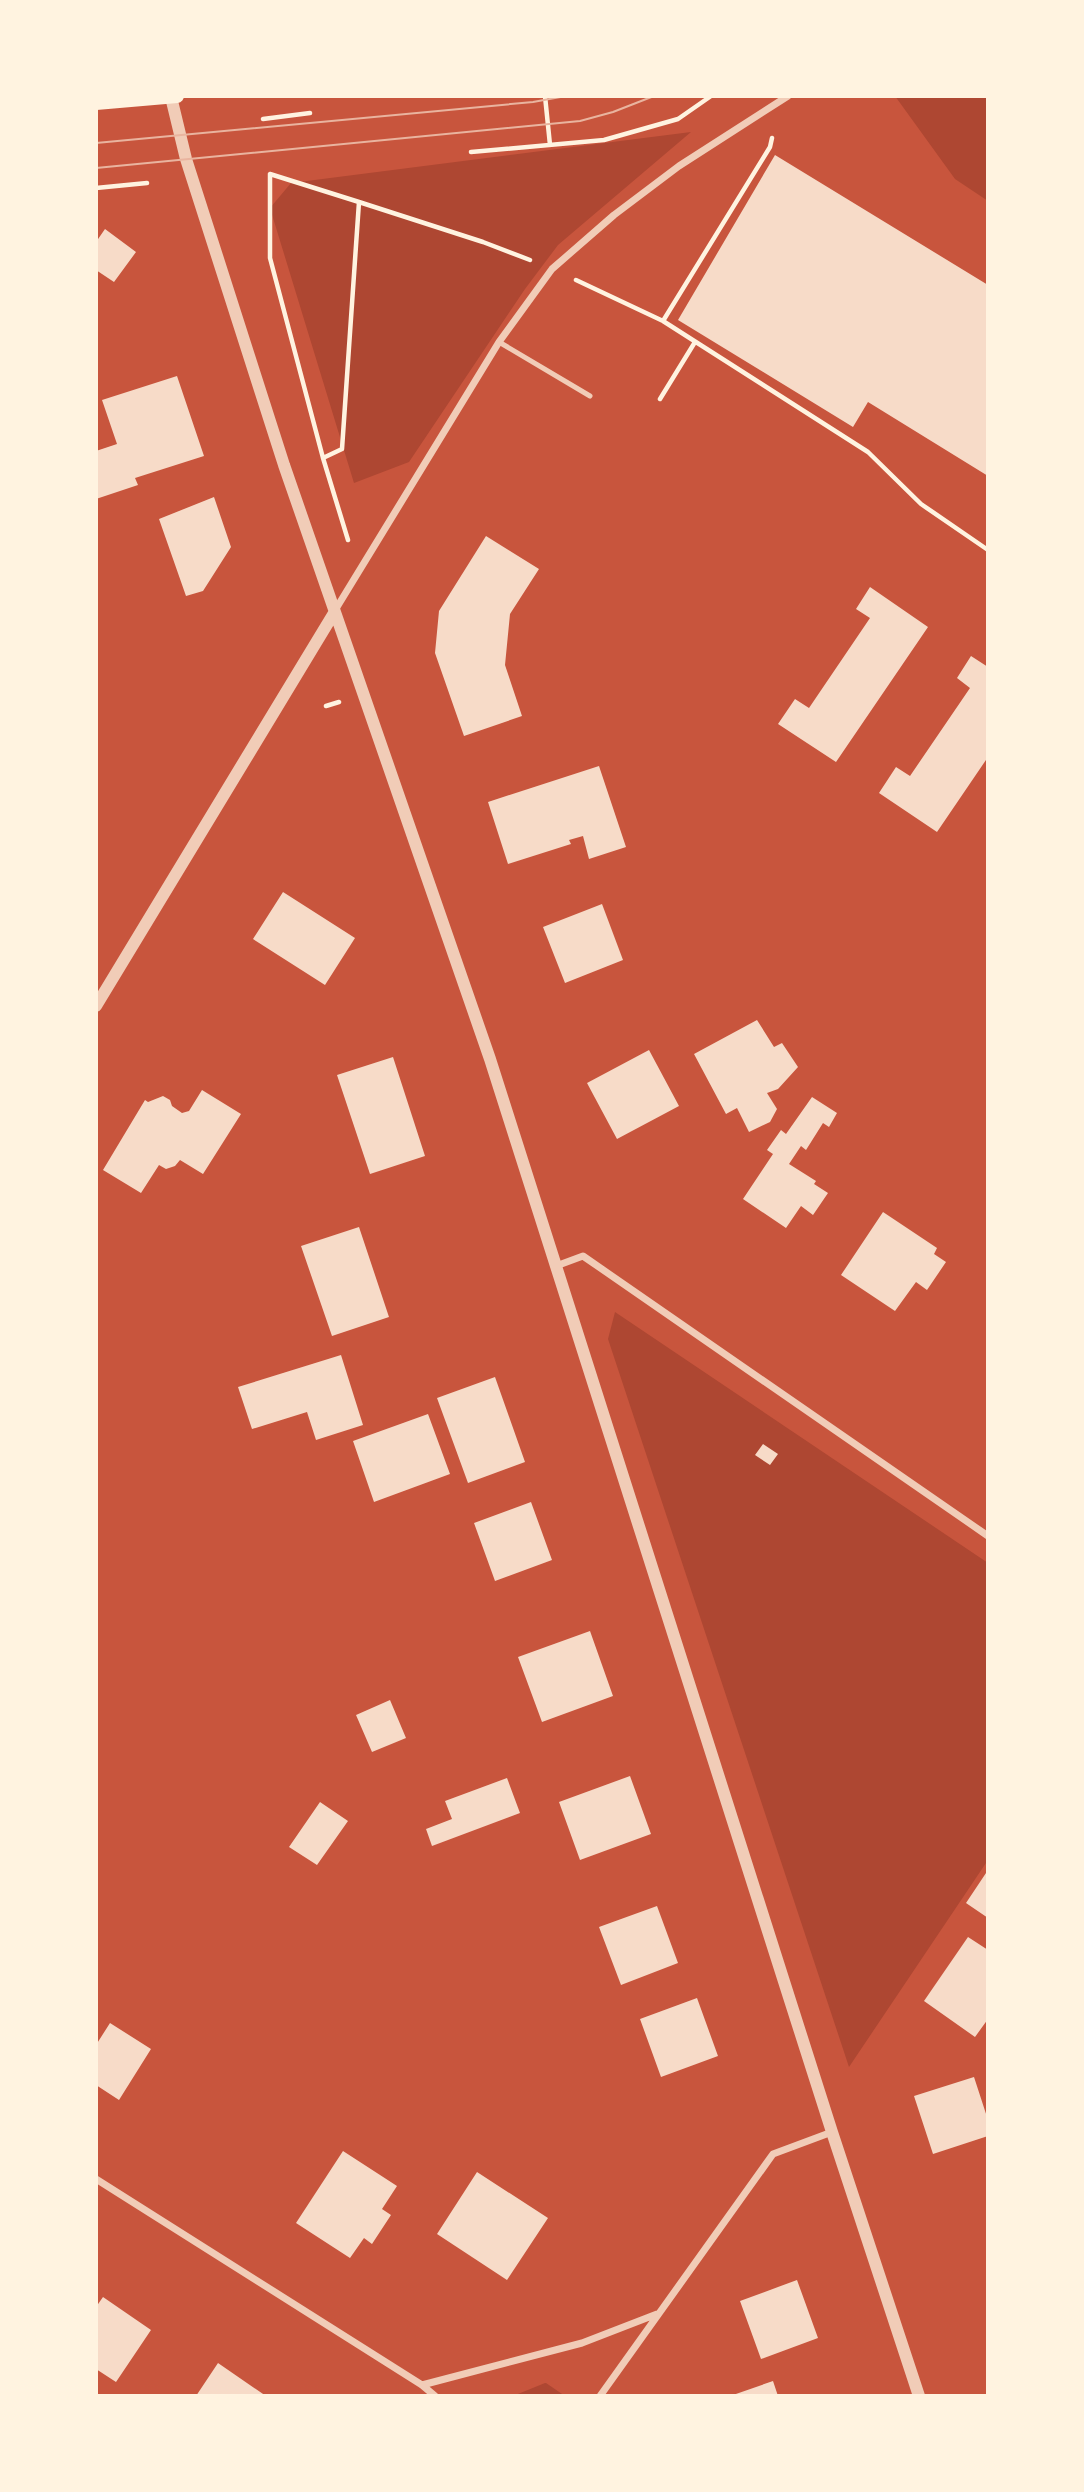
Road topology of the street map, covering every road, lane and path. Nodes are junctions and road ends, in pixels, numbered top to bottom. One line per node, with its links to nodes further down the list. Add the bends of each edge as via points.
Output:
1 (177, 96): 4 (main road)
2 (545, 96): 9 (path)
3 (710, 96): 9 (path, via 678,119 604,141)
4 (171, 97): 6 (main road); 24 (street, via 192,179)
5 (784, 98): 15 (street, via 679,166); 16 (path, via 770,146)
6 (96, 103)
7 (310, 113): 8 (path)
8 (263, 119)
9 (550, 145): 10 (path)
10 (471, 152)
11 (147, 183): 12 (path)
12 (96, 188)
13 (359, 202): 14 (path); 21 (path, via 342,449); 21 (path, via 270,174 270,258)
14 (512, 253)
15 (552, 269): 16 (path); 17 (street)
16 (663, 321): 18 (path)
17 (499, 342): 19 (lane); 23 (street)
18 (695, 342): 20 (path); 22 (path, via 868,452 921,504)
19 (590, 396)
20 (660, 399)
21 (323, 458): 23 (path)
22 (988, 550)
23 (359, 574): 24 (street)
24 (334, 613): 25 (street); 26 (street, via 490,1059)
25 (96, 1006)
26 (556, 1266): 27 (street, via 583,1256); 28 (street)
27 (988, 1536)
28 (832, 2132): 30 (street, via 773,2154); 34 (street)
29 (96, 2179): 31 (street)
30 (658, 2313): 31 (street, via 582,2343); 33 (street)
31 (422, 2385): 32 (street)
32 (435, 2396)
33 (600, 2396)
34 (919, 2396)

